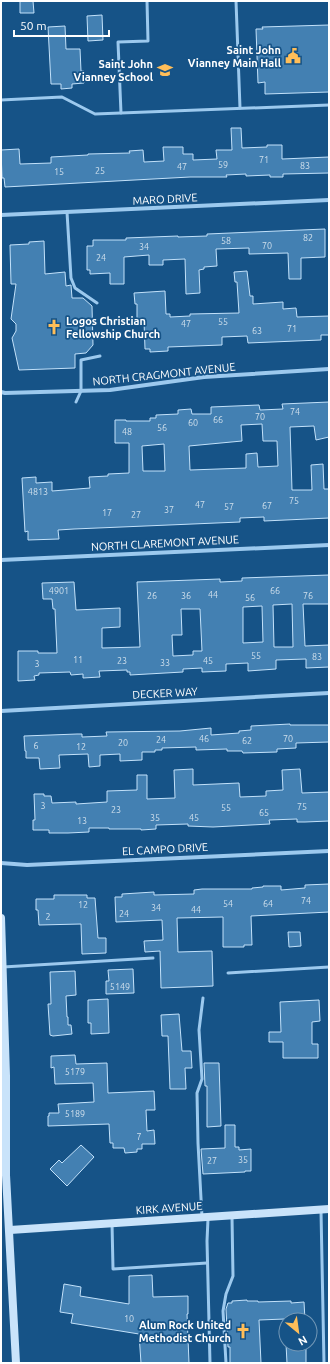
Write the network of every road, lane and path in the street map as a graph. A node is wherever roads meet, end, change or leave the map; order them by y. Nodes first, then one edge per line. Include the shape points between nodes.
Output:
1 (147, 1) edge
2 (236, 1) edge
3 (1, 100) edge
4 (329, 104) edge
5 (240, 108) junction
6 (120, 113) junction
7 (329, 200) edge
8 (66, 212) junction
9 (1, 215) edge
10 (97, 303) dead end
11 (100, 356) dead end
12 (329, 369) edge
13 (81, 391) junction
14 (1, 392) edge
15 (76, 402) dead end
16 (329, 544) edge
17 (1, 560) edge
18 (329, 693) edge
19 (1, 711) edge
20 (329, 851) edge
21 (1, 863) edge
22 (1, 918) edge
23 (153, 958) dead end
24 (3, 967) junction
25 (329, 968) edge
26 (228, 973) dead end
27 (203, 998) dead end
28 (4, 1175) edge
29 (325, 1209) edge
30 (232, 1215) junction
31 (205, 1217) junction
32 (112, 1223) junction
33 (10, 1230) junction
34 (207, 1263) junction
35 (16, 1363) edge
36 (210, 1363) edge
37 (226, 1363) edge
38 (324, 1363) edge

1 - 6 lane via 148,41 118,42
2 - 5 lane
3 - 6 lane via 62,97 95,114
4 - 5 lane
5 - 6 lane
7 - 8 street, MARO DRIVE
8 - 9 street, MARO DRIVE
8 - 10 lane via 71,278 75,288
11 - 13 lane via 81,360
12 - 13 street, NORTH CRAGMONT AVENUE via 204,377 110,390
13 - 14 street, NORTH CRAGMONT AVENUE
13 - 15 lane
16 - 17 street, NORTH CLAREMONT AVENUE
18 - 19 street, DECKER WAY
20 - 21 street, EL CAMPO DRIVE via 27,865
22 - 24 main road
23 - 24 lane
24 - 28 main road via 6,1076
25 - 26 lane
27 - 31 lane via 198,1030 202,1079 197,1093 198,1143
28 - 33 main road
29 - 30 main road, KIRK AVENUE
29 - 38 lane
30 - 31 main road, KIRK AVENUE
30 - 37 lane via 233,1276 223,1311
31 - 32 main road, KIRK AVENUE
31 - 34 lane
32 - 33 main road, KIRK AVENUE
32 - 34 lane via 113,1270
33 - 35 main road
34 - 36 lane

